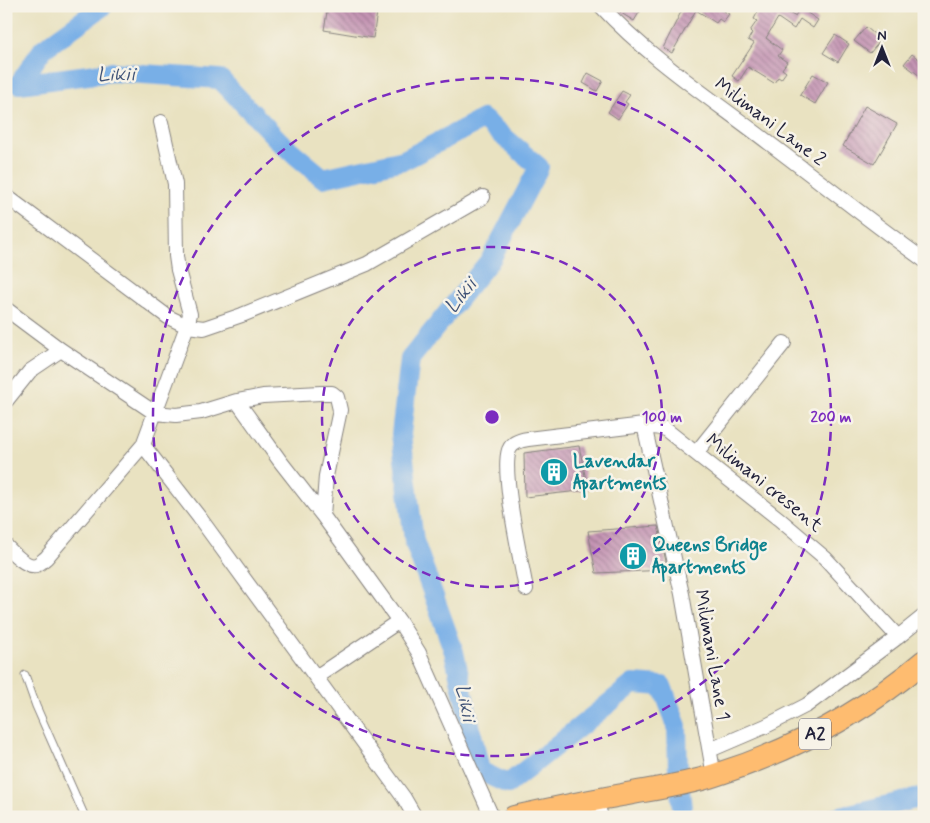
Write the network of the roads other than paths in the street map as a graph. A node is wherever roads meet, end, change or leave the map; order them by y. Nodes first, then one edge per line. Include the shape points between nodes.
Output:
1 (600, 6) edge
2 (161, 122) dead end
3 (6, 196) edge
4 (483, 198) dead end
5 (924, 260) edge
6 (6, 309) edge
7 (187, 326) junction
8 (784, 343) dead end
9 (60, 350) junction
10 (6, 400) edge
11 (237, 401) junction
12 (156, 412) junction
13 (644, 425) junction
14 (143, 445) junction
15 (696, 453) junction
16 (323, 516) junction
17 (6, 546) edge
18 (526, 589) dead end
19 (924, 616) edge
20 (399, 621) junction
21 (898, 637) junction
22 (924, 660) edge
23 (25, 675) dead end
24 (316, 677) junction
25 (710, 750) junction
26 (704, 778) junction
27 (599, 808) edge
28 (84, 817) edge
29 (415, 817) edge
30 (492, 817) edge
31 (514, 817) edge

1 - 5 street, Milimani Lane 2 via 619,26 710,100
2 - 7 street via 175,184 176,256 190,314
3 - 7 street via 168,316
4 - 7 street via 367,264 217,324 204,328
6 - 9 street
7 - 12 street
8 - 15 street
9 - 10 street via 34,368
9 - 12 street
11 - 12 street via 201,412 176,415
11 - 16 street
11 - 16 street via 263,396 321,393 332,393 337,397 340,410 326,476
12 - 14 street
13 - 15 street, Milimani cresent via 665,429
13 - 18 street, Milimani cresent via 528,439 519,441 510,449 510,498
13 - 25 street, Milimani Lane 1 via 682,594
14 - 17 street via 38,565 27,563
14 - 24 street
15 - 21 street, Milimani cresent via 825,558
16 - 20 street
19 - 21 street
20 - 24 street
20 - 30 street via 433,681
21 - 25 street via 807,704
22 - 26 highway, A2 via 902,679 834,724 782,750
23 - 28 lane
24 - 29 street
25 - 26 street, Milimani Lane 1
26 - 27 highway, A2 via 651,789
27 - 31 highway, A2

